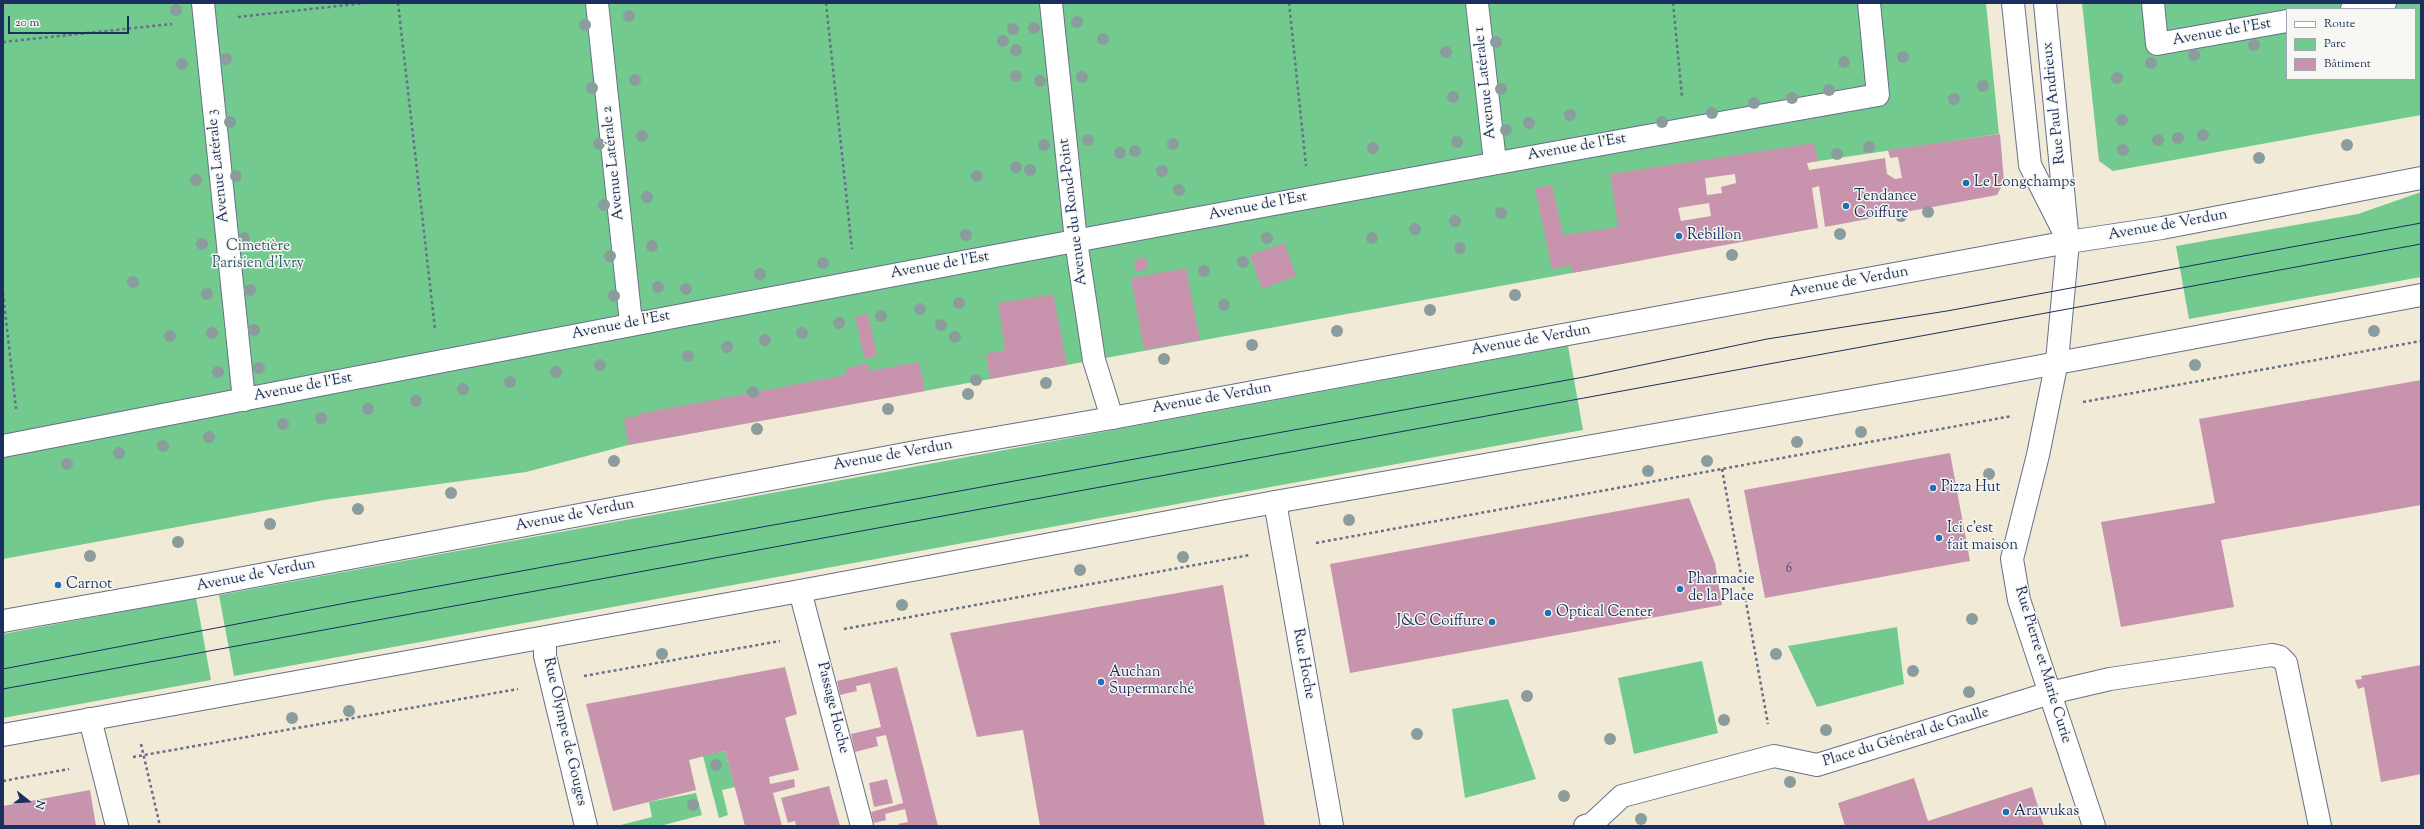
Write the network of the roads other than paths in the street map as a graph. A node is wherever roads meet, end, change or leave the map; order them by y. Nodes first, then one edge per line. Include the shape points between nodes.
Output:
1 (203, 3) edge
2 (597, 3) edge
3 (1051, 3) edge
4 (1477, 3) edge
5 (1869, 3) edge
6 (2013, 3) edge
7 (2045, 3) edge
8 (2153, 3) edge
9 (2385, 3) edge
10 (2358, 8) edge
11 (2286, 21) edge
12 (1495, 162) junction
13 (2421, 178) edge
14 (1076, 241) junction
15 (2068, 242) junction
16 (2421, 295) edge
17 (631, 324) junction
18 (2057, 361) junction
19 (244, 400) junction
20 (1112, 418) junction
21 (11, 444) edge
22 (1275, 502) junction
23 (800, 591) junction
24 (3, 621) edge
25 (545, 638) junction
26 (2050, 693) junction
27 (90, 719) junction
28 (3, 735) edge
29 (1590, 825) edge
30 (117, 826) edge
31 (586, 826) edge
32 (862, 826) edge
33 (1332, 826) edge
34 (2094, 826) edge
35 (2320, 826) edge

1 - 19 main road, Avenue Latérale 3
2 - 17 main road, Avenue Latérale 2
3 - 14 main road, Avenue du Rond-Point
4 - 12 main road, Avenue Latérale 1
5 - 12 main road, Avenue de l'Est via 1878,94
6 - 15 main road, Rue Paul Andrieux via 2030,165
7 - 15 main road, Rue Paul Andrieux
8 - 11 main road, Avenue de l'Est via 2157,44
9 - 10 main road
12 - 14 main road, Avenue de l'Est
13 - 15 main road, Avenue de Verdun via 2162,228
14 - 17 main road, Avenue de l'Est
14 - 20 main road, Avenue du Rond-Point via 1094,360
15 - 18 main road, Rue Pierre et Marie Curie
15 - 20 main road, Avenue de Verdun
16 - 18 main road
17 - 19 main road, Avenue de l'Est
18 - 22 main road via 1961,381
18 - 26 main road, Rue Pierre et Marie Curie via 2038,455 2012,559 2019,600
19 - 21 main road, Avenue de l'Est
20 - 24 main road, Avenue de Verdun via 926,450
22 - 23 main road
22 - 33 main road, Rue Hoche
23 - 25 main road
23 - 32 main road, Passage Hoche
25 - 27 main road
25 - 31 main road, Rue Olympe de Gouges via 545,656
26 - 29 main road, Place du Général de Gaulle via 1817,765 1774,756 1622,796
26 - 34 main road, Rue Pierre et Marie Curie
26 - 35 main road, Place du Général de Gaulle via 2110,679 2272,655 2280,657 2286,663
27 - 28 main road
27 - 30 main road

